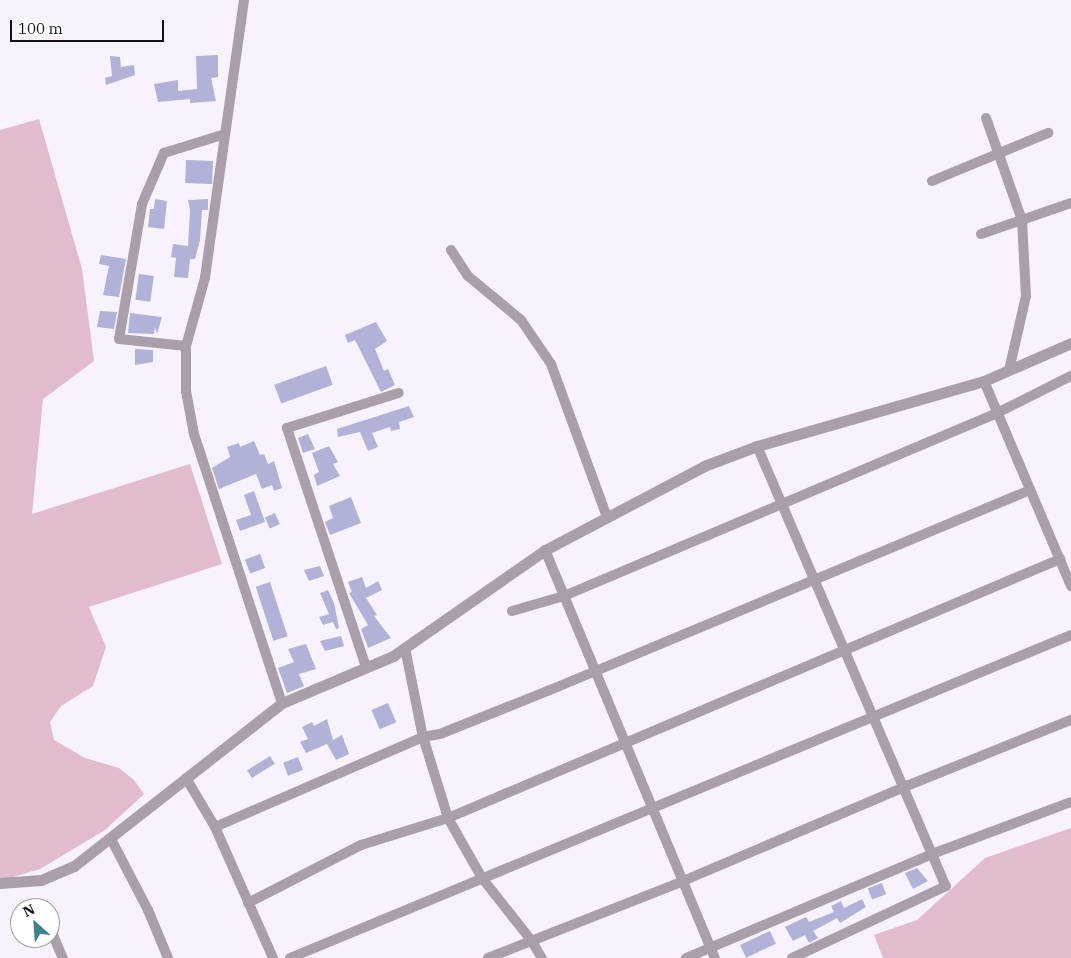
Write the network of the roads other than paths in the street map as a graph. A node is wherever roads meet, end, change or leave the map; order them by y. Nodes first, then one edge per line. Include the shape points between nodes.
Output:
1 (244, 0) edge
2 (986, 118) dead end
3 (1048, 133) dead end
4 (225, 134) junction
5 (999, 155) junction
6 (932, 181) dead end
7 (1071, 202) edge
8 (1022, 220) junction
9 (981, 234) dead end
10 (451, 250) dead end
11 (1071, 343) edge
12 (186, 346) junction
13 (1009, 370) junction
14 (1071, 376) edge
15 (984, 381) junction
16 (399, 393) dead end
17 (998, 414) junction
18 (758, 446) junction
19 (1030, 490) junction
20 (782, 502) junction
21 (606, 517) junction
22 (545, 550) junction
23 (1060, 559) junction
24 (815, 580) junction
25 (1071, 586) edge
26 (564, 596) junction
27 (512, 611) dead end
28 (1071, 635) edge
29 (405, 648) junction
30 (844, 648) junction
31 (366, 667) junction
32 (594, 669) junction
33 (282, 703) junction
34 (874, 718) junction
35 (1071, 720) edge
36 (423, 737) junction
37 (625, 742) junction
38 (186, 778) junction
39 (904, 787) junction
40 (1071, 802) edge
41 (653, 810) junction
42 (448, 818) junction
43 (215, 827) junction
44 (111, 839) junction
45 (932, 854) junction
46 (482, 878) junction
47 (683, 881) junction
48 (0, 883) edge
49 (248, 903) junction
50 (531, 940) junction
51 (711, 948) junction
52 (814, 953) edge
53 (168, 958) edge
54 (273, 958) edge
55 (290, 958) edge
56 (488, 958) edge
57 (542, 958) edge
58 (686, 958) edge
59 (715, 958) edge
60 (792, 958) edge

1 - 4 street
2 - 5 street
3 - 5 street
4 - 12 street via 205,278
4 - 12 street via 164,153 142,204 119,340
5 - 6 street
5 - 8 street
7 - 8 street
8 - 9 street
8 - 13 street via 1026,296
10 - 21 street via 468,276 521,320 551,364
11 - 13 street
12 - 33 street via 186,391 194,434
13 - 15 street
14 - 17 street
15 - 17 street
15 - 18 street
16 - 31 street via 287,428
17 - 19 street
17 - 20 street
18 - 20 street
18 - 21 street via 704,466
19 - 23 street
19 - 24 street
20 - 24 street
20 - 26 street
21 - 22 street
22 - 26 street
22 - 29 street
23 - 25 street
23 - 30 street
24 - 30 street
24 - 32 street
26 - 27 street
26 - 32 street
28 - 34 street
29 - 31 street
29 - 36 street
30 - 34 street
30 - 37 street
31 - 33 street
32 - 36 street via 449,730
32 - 37 street
33 - 38 street
34 - 39 street
34 - 41 street
35 - 39 street
36 - 42 street
36 - 43 street
37 - 41 street
37 - 42 street
38 - 43 street
38 - 44 street
39 - 45 street
39 - 47 street
40 - 45 street
41 - 46 street
41 - 47 street
42 - 46 street
42 - 49 street via 361,845
43 - 49 street
44 - 48 street via 74,866 41,880
44 - 53 street via 148,910
45 - 51 street
45 - 52 street via 946,886
46 - 50 street
46 - 55 street
47 - 50 street
47 - 51 street
49 - 54 street
50 - 56 street
50 - 57 street
51 - 58 street
51 - 59 street
52 - 60 street

